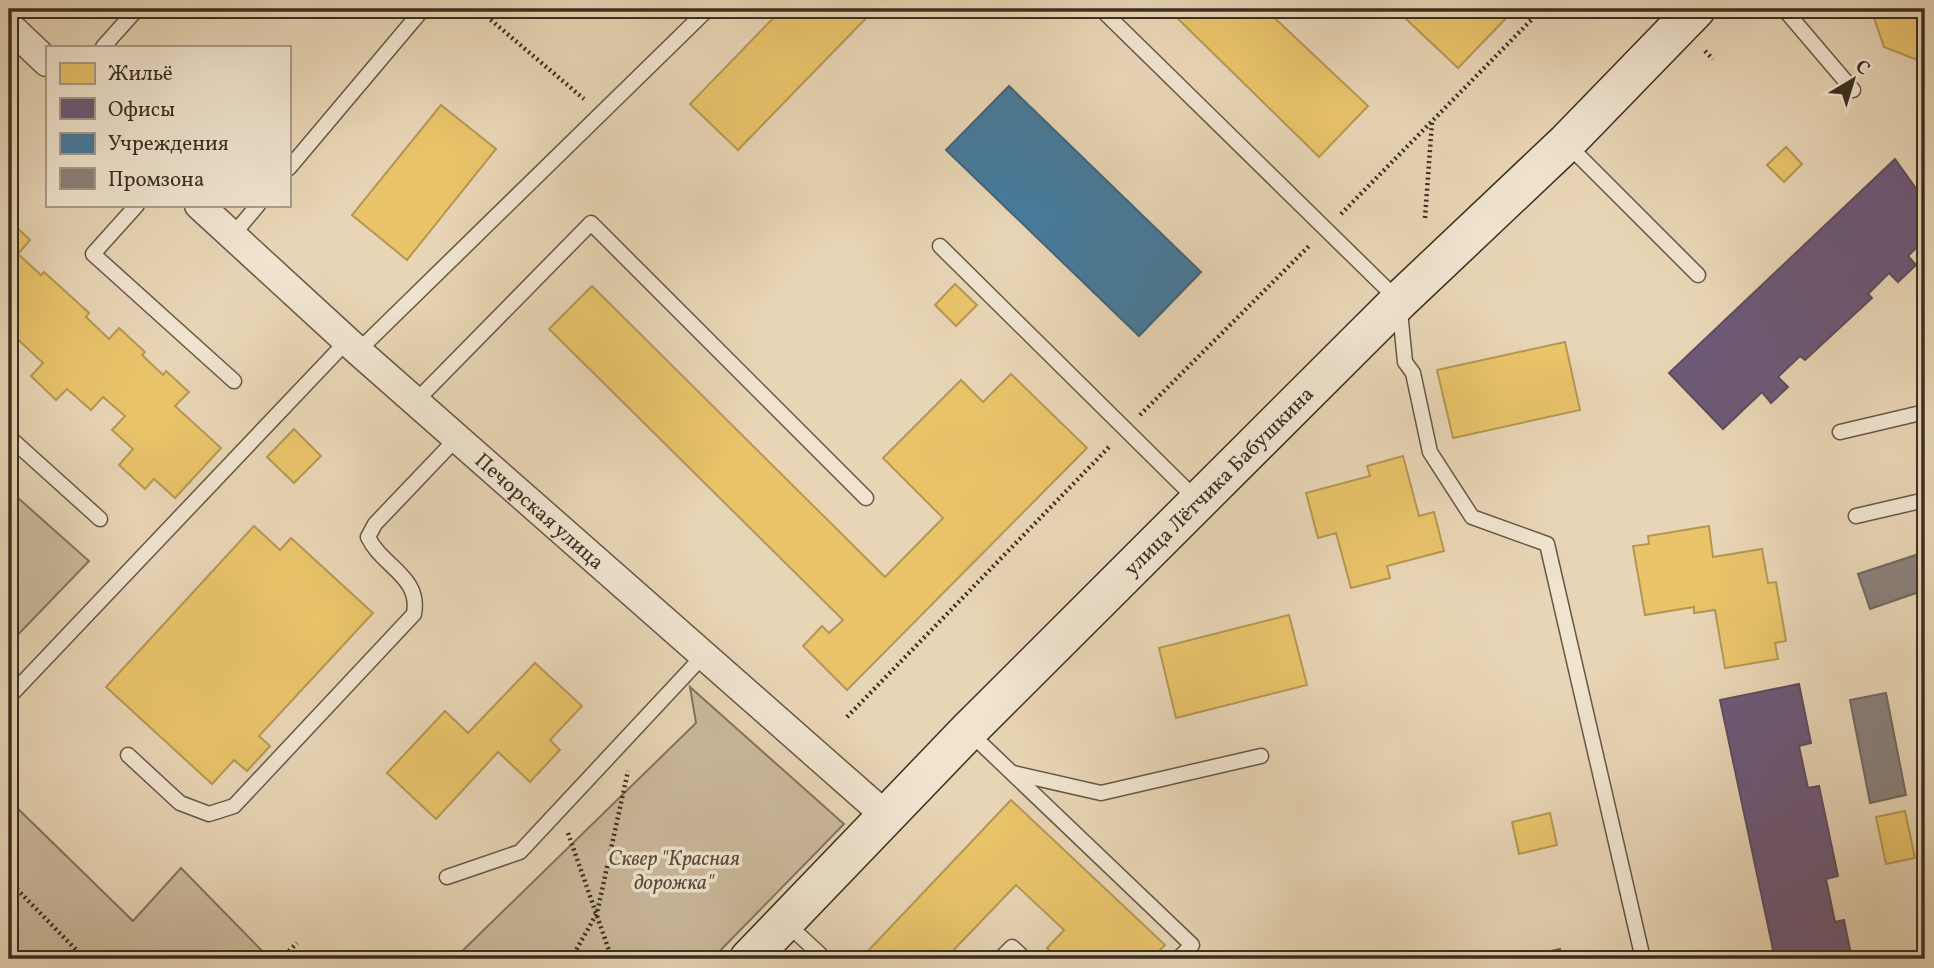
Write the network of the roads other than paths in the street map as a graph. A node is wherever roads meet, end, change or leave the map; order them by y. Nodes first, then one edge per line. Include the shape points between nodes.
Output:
1 (137, 9) edge
2 (423, 9) edge
3 (708, 9) edge
4 (1101, 9) edge
5 (1696, 9) edge
6 (1784, 9) edge
7 (9, 26) edge
8 (104, 46) edge
9 (46, 61) edge
10 (1853, 90) dead end
11 (1566, 143) junction
12 (290, 167) edge
13 (136, 206) edge
14 (200, 206) edge
15 (257, 206) edge
16 (232, 236) junction
17 (940, 246) dead end
18 (1698, 275) dead end
19 (1399, 301) junction
20 (353, 346) junction
21 (234, 381) dead end
22 (415, 402) junction
23 (1925, 412) edge
24 (1840, 432) dead end
25 (9, 437) edge
26 (457, 438) junction
27 (866, 498) dead end
28 (1925, 500) edge
29 (1200, 503) junction
30 (1856, 516) dead end
31 (100, 519) dead end
32 (703, 656) junction
33 (9, 697) edge
34 (968, 731) junction
35 (128, 755) dead end
36 (1261, 756) dead end
37 (1012, 773) junction
38 (885, 815) junction
39 (447, 877) dead end
40 (785, 921) junction
41 (749, 959) edge
42 (825, 959) edge
43 (1000, 959) edge
44 (1025, 959) edge
45 (1178, 959) edge
46 (1643, 959) edge

1 - 8 lane
2 - 12 lane
3 - 20 lane
4 - 19 lane
5 - 11 main road, улица Лётчика Бабушкина
6 - 10 lane
7 - 9 street
11 - 18 lane
11 - 19 main road, улица Лётчика Бабушкина
13 - 21 lane via 93,254
14 - 16 street, Печорская улица
15 - 16 lane
16 - 20 street, Печорская улица
17 - 29 lane
19 - 29 main road, улица Лётчика Бабушкина
19 - 46 lane via 1405,362 1413,373 1430,452 1472,517 1547,544
20 - 22 street, Печорская улица
20 - 33 lane
22 - 26 street, Печорская улица
22 - 27 lane via 591,223
23 - 24 lane
25 - 31 lane
26 - 32 street, Печорская улица
26 - 35 lane via 368,537 374,550 412,586 417,598 414,614 234,806 209,814 180,803
28 - 30 lane
29 - 34 main road, улица Лётчика Бабушкина
32 - 38 street, Печорская улица
32 - 39 lane via 520,852
34 - 37 lane
34 - 38 main road, улица Лётчика Бабушкина
36 - 37 lane via 1101,793
37 - 45 lane via 1192,945
38 - 40 main road, улица Лётчика Бабушкина
40 - 41 main road, улица Лётчика Бабушкина
40 - 42 lane
43 - 44 lane via 1012,947

